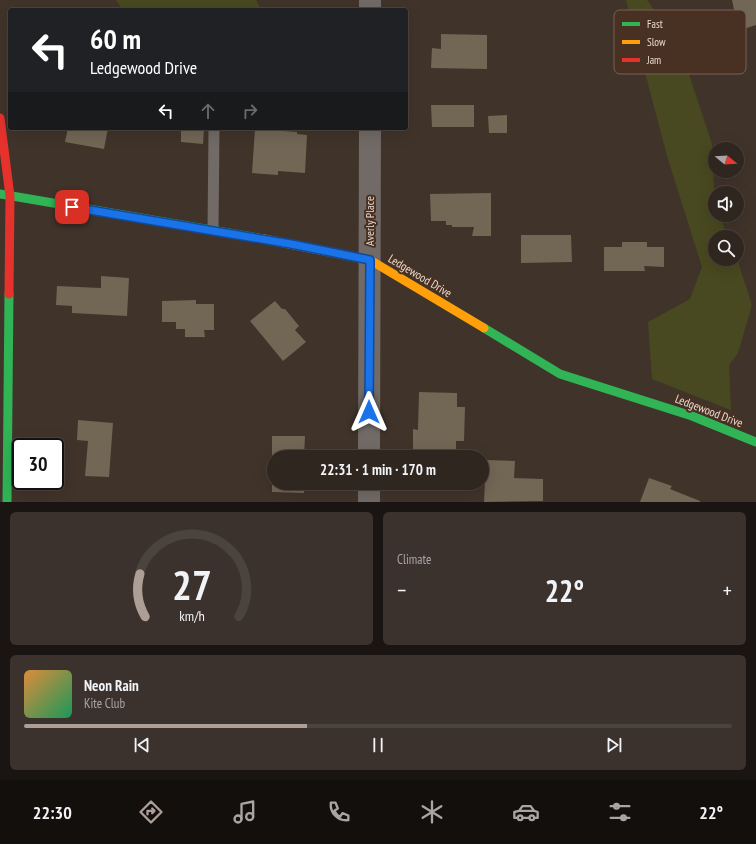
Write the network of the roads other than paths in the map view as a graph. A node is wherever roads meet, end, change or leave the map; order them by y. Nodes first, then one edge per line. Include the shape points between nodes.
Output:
1 (0, 118) edge
2 (214, 130) edge
3 (370, 130) edge
4 (0, 194) edge
5 (10, 196) junction
6 (213, 230) junction
7 (370, 260) junction
8 (756, 442) edge
9 (369, 450) edge
10 (369, 490) edge
11 (7, 502) edge
12 (368, 502) edge

1 - 5 street
2 - 6 lane
3 - 7 street, Averly Place
4 - 5 street, Ledgewood Drive
5 - 6 street, Ledgewood Drive
5 - 11 street
6 - 7 street, Ledgewood Drive
7 - 8 street, Ledgewood Drive via 560,374 692,416
7 - 9 street, Averly Place
10 - 12 street

